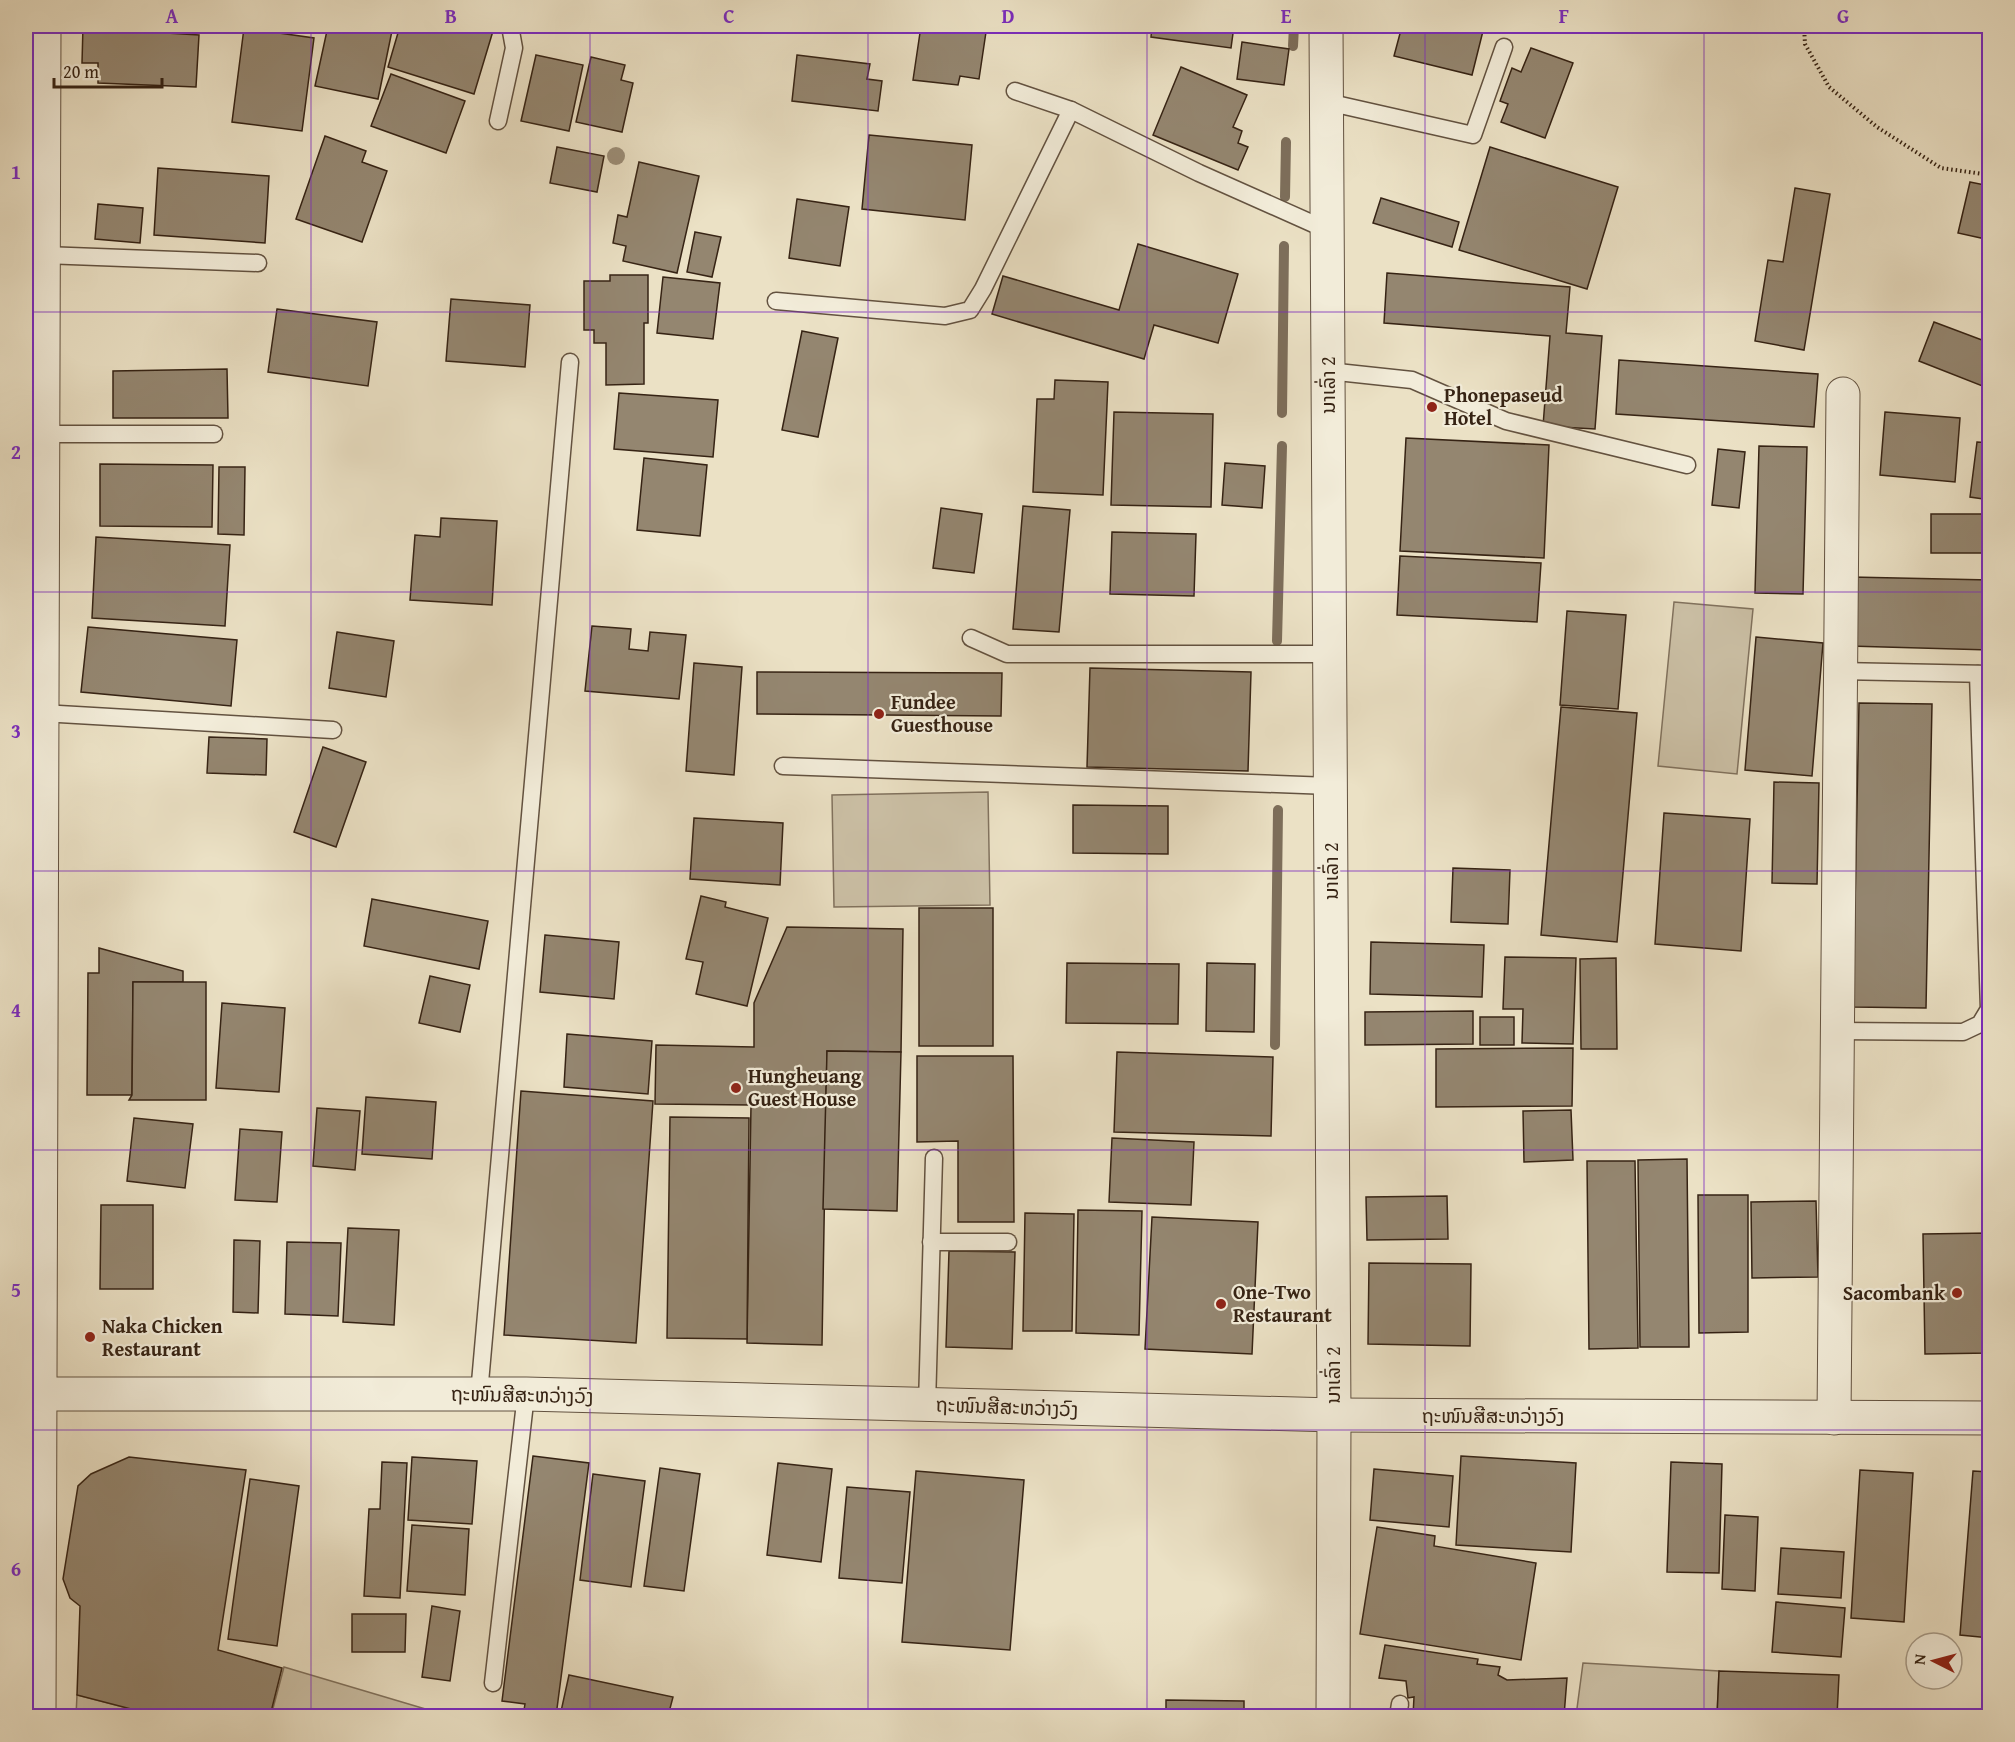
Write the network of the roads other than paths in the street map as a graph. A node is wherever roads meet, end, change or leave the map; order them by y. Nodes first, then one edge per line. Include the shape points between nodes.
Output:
1 (44, 26) edge
2 (510, 26) edge
3 (1326, 26) edge
4 (1504, 47) dead end
5 (1015, 92) dead end
6 (1327, 102) junction
7 (1071, 110) junction
8 (498, 120) dead end
9 (1327, 230) junction
10 (38, 260) edge
11 (258, 263) dead end
12 (776, 302) dead end
13 (570, 362) dead end
14 (1328, 370) junction
15 (1843, 394) dead end
16 (43, 434) junction
17 (214, 434) dead end
18 (1687, 465) dead end
19 (34, 514) edge
20 (971, 638) dead end
21 (1330, 654) junction
22 (1839, 671) junction
23 (1984, 674) edge
24 (42, 713) junction
25 (333, 730) dead end
26 (783, 766) dead end
27 (34, 773) edge
28 (1330, 786) junction
29 (33, 998) edge
30 (1837, 1031) junction
31 (934, 1158) dead end
32 (931, 1242) junction
33 (1008, 1242) dead end
34 (33, 1394) edge
35 (479, 1394) junction
36 (526, 1394) junction
37 (927, 1405) junction
38 (1334, 1415) junction
39 (1834, 1418) junction
40 (1989, 1418) edge
41 (32, 1551) edge
42 (493, 1683) dead end
43 (39, 1716) edge
44 (1333, 1716) edge

1 - 10 street
2 - 8 lane via 514,48
3 - 6 street, ນາເລົ່າ 2
4 - 6 lane via 1473,135
5 - 7 lane
6 - 9 street, ນາເລົ່າ 2
7 - 9 lane
7 - 12 lane via 970,310 945,316
9 - 14 street, ນາເລົ່າ 2
10 - 11 lane
10 - 16 street
13 - 35 lane
14 - 18 lane via 1412,380 1506,421
14 - 21 street, ນາເລົ່າ 2
15 - 22 street
16 - 17 lane
16 - 19 street
19 - 24 street
20 - 21 lane via 1007,654
21 - 28 street, ນາເລົ່າ 2
22 - 23 lane
22 - 30 street
23 - 30 lane via 1989,1009 1980,1024 1963,1032
24 - 25 lane
24 - 27 street
26 - 28 lane
27 - 29 street
28 - 38 street, ນາເລົ່າ 2
29 - 34 street
30 - 39 street
31 - 32 lane
32 - 33 lane
32 - 37 lane
34 - 35 street, ຖະໜົນສີສະຫວ່າງວົງ
34 - 41 street
35 - 36 street, ຖະໜົນສີສະຫວ່າງວົງ
36 - 37 street, ຖະໜົນສີສະຫວ່າງວົງ
36 - 42 lane
37 - 38 street, ຖະໜົນສີສະຫວ່າງວົງ
38 - 39 street, ຖະໜົນສີສະຫວ່າງວົງ
38 - 44 street, ນາເລົ່າ 2
39 - 40 street, ຖະໜົນສີສະຫວ່າງວົງ
41 - 43 street

